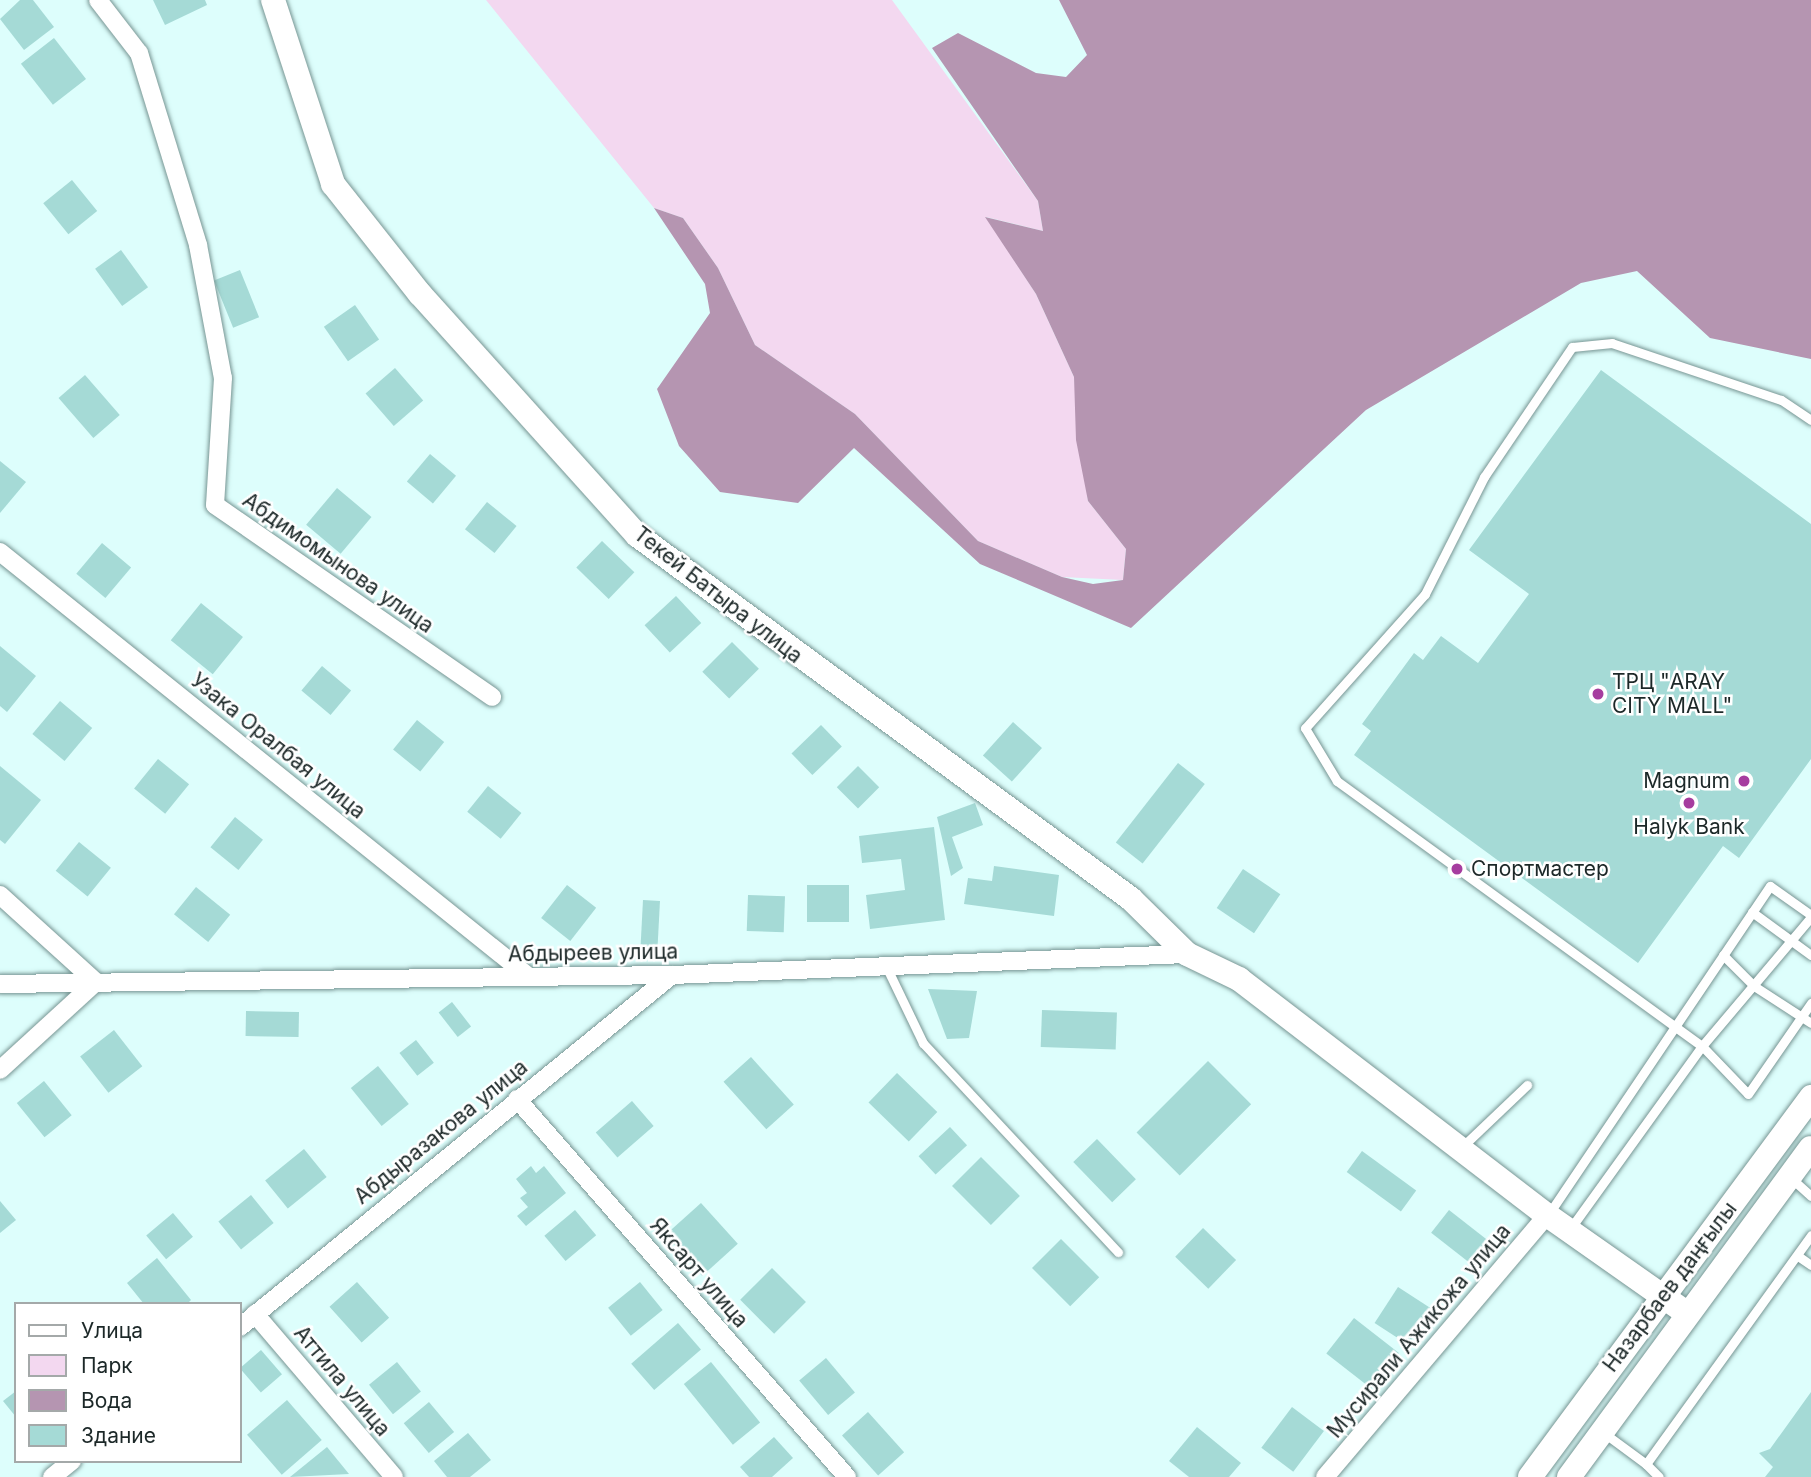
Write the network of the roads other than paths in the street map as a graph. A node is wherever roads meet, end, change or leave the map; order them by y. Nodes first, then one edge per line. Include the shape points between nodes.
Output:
1 (98, 0) edge
2 (272, 0) edge
3 (1811, 420) edge
4 (0, 552) edge
5 (492, 697) dead end
6 (0, 895) edge
7 (1752, 912) junction
8 (1811, 916) edge
9 (1790, 942) junction
10 (1187, 954) junction
11 (1811, 955) edge
12 (1723, 956) junction
13 (884, 963) junction
14 (672, 975) junction
15 (528, 976) junction
16 (96, 982) junction
17 (0, 984) edge
18 (1754, 986) junction
19 (1811, 1003) edge
20 (1802, 1017) junction
21 (1811, 1023) edge
22 (1673, 1029) junction
23 (1702, 1046) junction
24 (0, 1070) edge
25 (1527, 1085) dead end
26 (1811, 1097) edge
27 (517, 1099) junction
28 (1462, 1147) junction
29 (1811, 1148) edge
30 (1790, 1177) junction
31 (1811, 1196) edge
32 (1548, 1215) junction
33 (1569, 1230) junction
34 (1811, 1235) edge
35 (1118, 1252) dead end
36 (1798, 1256) junction
37 (1811, 1265) edge
38 (1664, 1296) junction
39 (255, 1314) junction
40 (1688, 1314) junction
41 (242, 1325) edge
42 (1602, 1432) junction
43 (70, 1463) edge
44 (1646, 1464) junction
45 (52, 1477) edge
46 (394, 1477) edge
47 (847, 1477) edge
48 (1325, 1477) edge
49 (1530, 1477) edge
50 (1569, 1477) edge
51 (1659, 1477) edge

1 - 5 street, Абдимомынова улица via 139,53 198,245 223,378 215,505
2 - 10 street, Текей Батыра улица via 333,184 420,294 637,536 1132,899
3 - 22 lane via 1781,400 1612,343 1572,347 1484,477 1425,594 1305,728 1337,781
4 - 15 street, Узака Оралбая улица
6 - 16 street
7 - 8 lane via 1770,886
7 - 9 lane
7 - 12 lane
8 - 9 lane
9 - 11 lane
9 - 18 lane
10 - 13 street, Абдыреев улица
10 - 28 street, Текей Батыра улица via 1239,979
12 - 18 lane
12 - 22 lane
13 - 14 street, Абдыреев улица
13 - 35 lane via 923,1043
14 - 15 street, Абдыреев улица
14 - 27 street, Абдыразакова улица
15 - 16 street, Абдыреев улица
16 - 17 street, Абдыреев улица
16 - 24 street
18 - 20 lane
18 - 23 lane
19 - 20 lane
20 - 21 lane
20 - 23 lane via 1748,1094
22 - 23 lane
22 - 32 lane
23 - 33 lane
25 - 28 lane
26 - 38 street, Назарбаев даңғылы
27 - 39 street, Абдыразакова улица
27 - 47 street, Яксарт улица
28 - 32 street, Текей Батыра улица
29 - 30 street, Назарбаев даңғылы
30 - 31 lane
30 - 40 street, Назарбаев даңғылы
32 - 33 street, Текей Батыра улица
32 - 48 street, Мусирали Ажикожа улица
33 - 38 street, Текей Батыра улица
34 - 36 lane
36 - 37 lane
36 - 44 lane
38 - 40 street, Текей Батыра улица
38 - 49 street, Назарбаев даңғылы
39 - 41 street, Абдыразакова улица
39 - 46 street, Аттила улица
40 - 42 street, Назарбаев даңғылы
42 - 44 lane
42 - 50 street, Назарбаев даңғылы
43 - 45 street
44 - 51 lane

